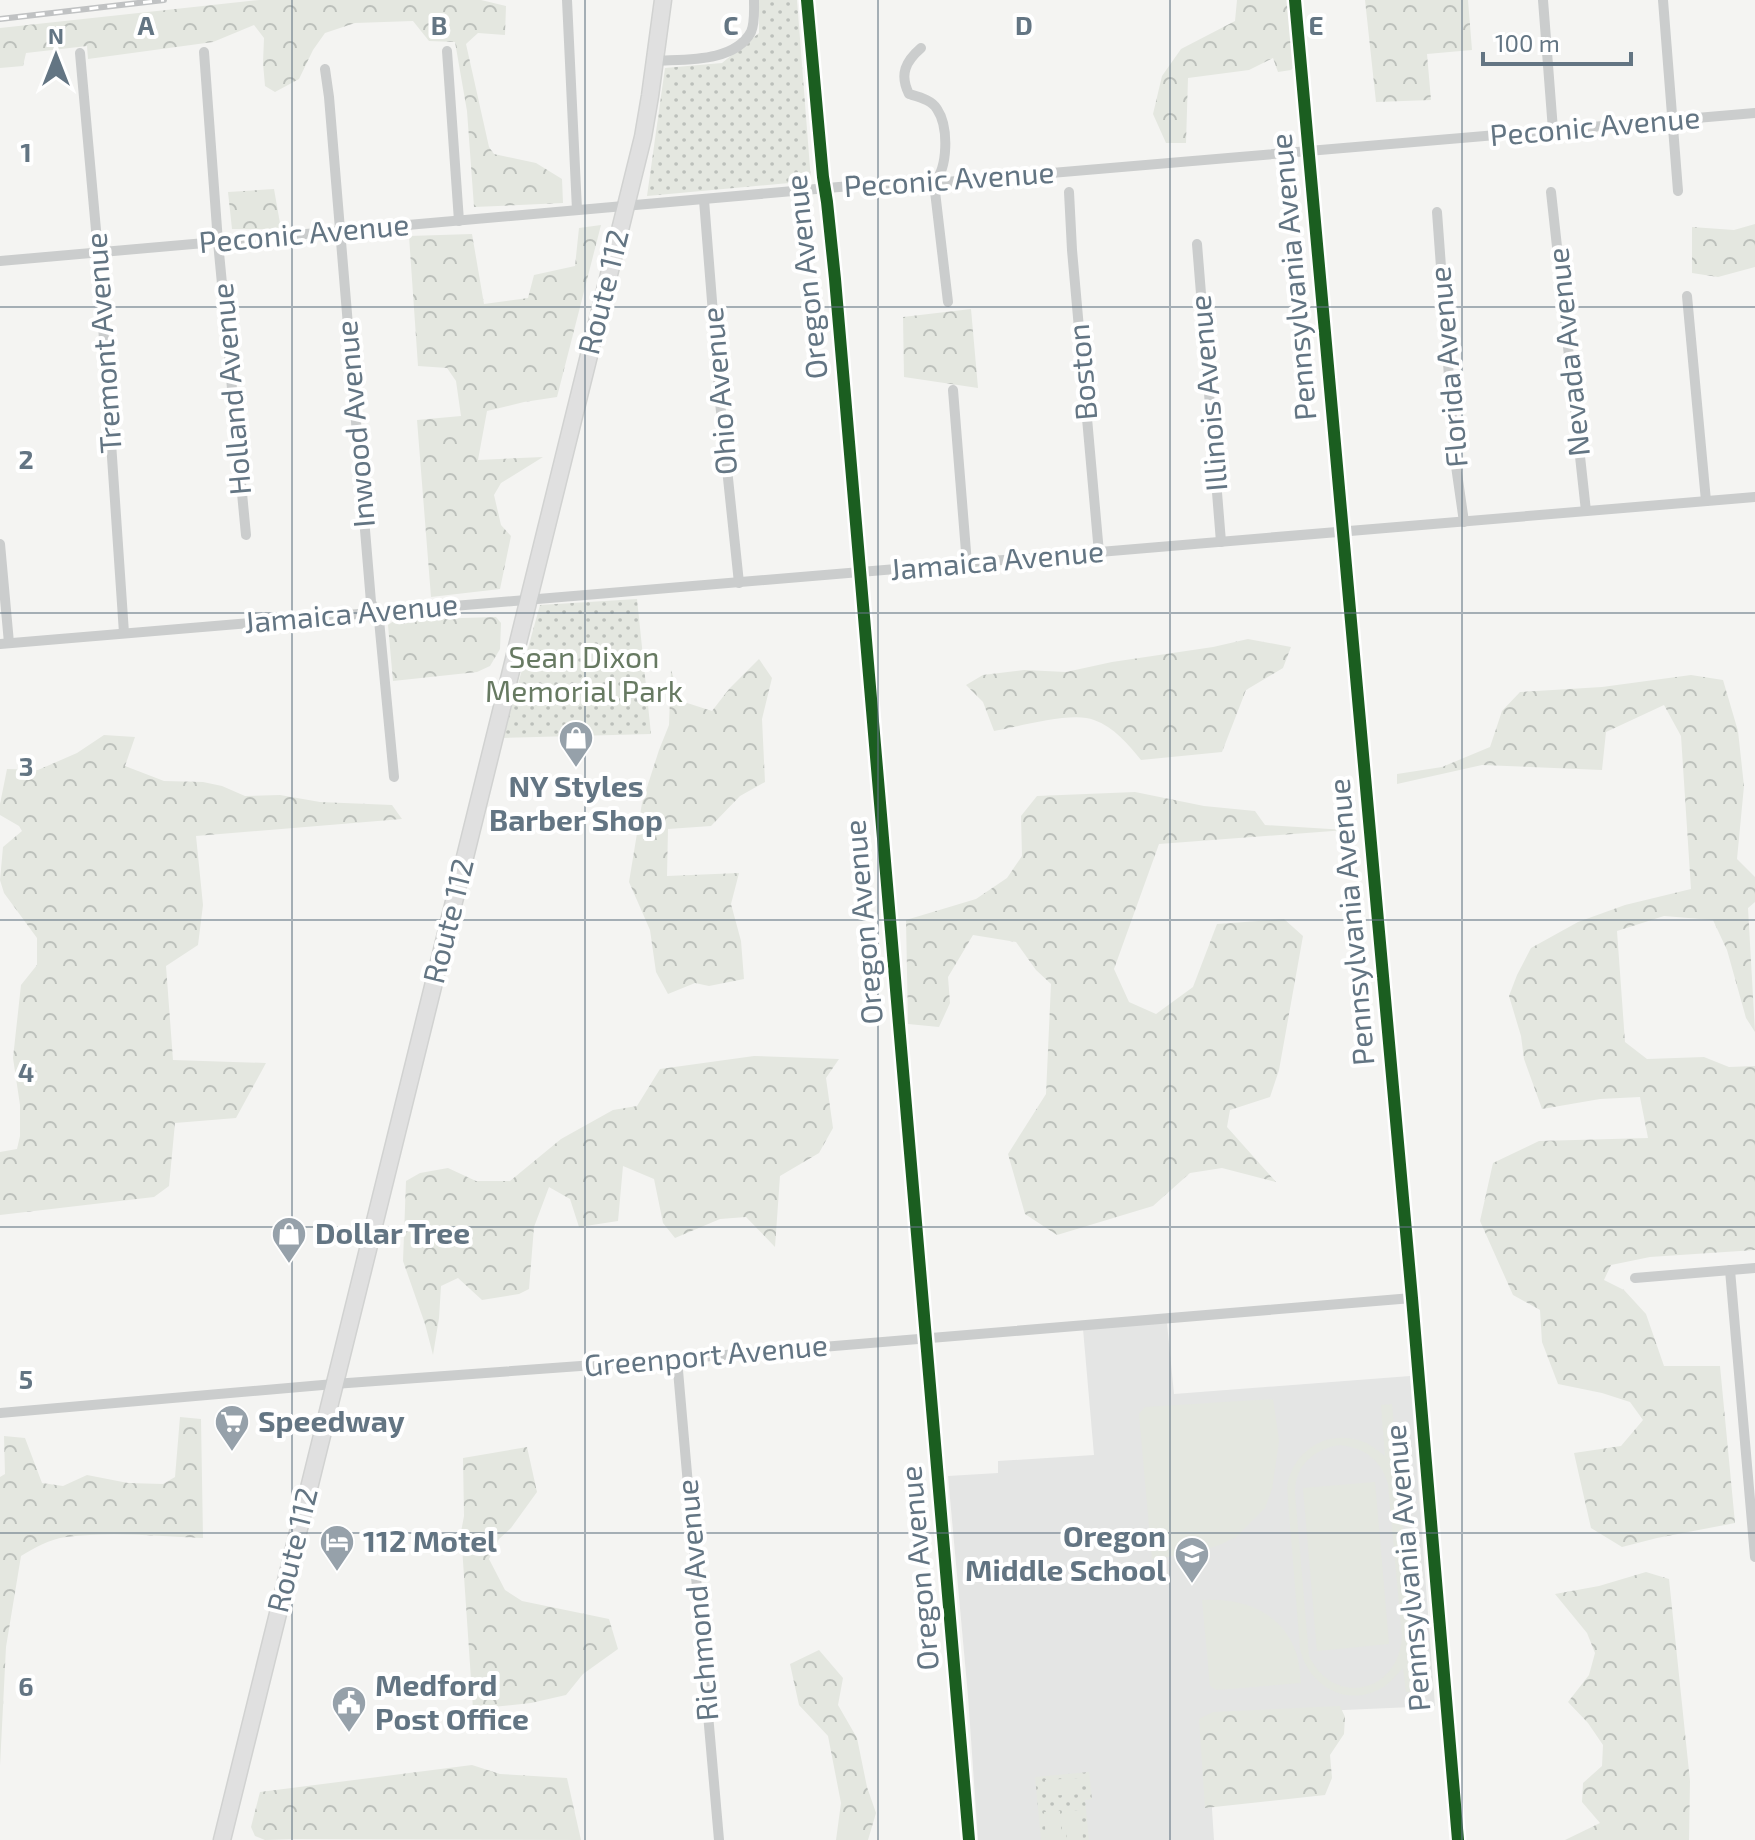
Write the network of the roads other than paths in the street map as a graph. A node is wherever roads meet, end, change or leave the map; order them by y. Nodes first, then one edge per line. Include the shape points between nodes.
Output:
1 (567, 0) edge
2 (663, 0) edge
3 (754, 0) edge
4 (807, 0) edge
5 (1295, 0) edge
6 (1543, 0) edge
7 (1663, 0) edge
8 (921, 48) dead end
9 (447, 51) dead end
10 (204, 52) dead end
11 (80, 53) dead end
12 (655, 61) junction
13 (325, 69) dead end
14 (1755, 113) edge
15 (1672, 120) junction
16 (1553, 130) junction
17 (1308, 151) junction
18 (934, 183) junction
19 (825, 189) junction
20 (1678, 191) dead end
21 (1069, 192) dead end
22 (1551, 192) dead end
23 (704, 200) junction
24 (626, 206) junction
25 (577, 210) junction
26 (1437, 212) dead end
27 (459, 221) junction
28 (340, 232) junction
29 (218, 242) junction
30 (1197, 244) dead end
31 (98, 252) junction
32 (0, 261) edge
33 (1687, 296) dead end
34 (948, 302) dead end
35 (953, 390) dead end
36 (1755, 497) edge
37 (1706, 501) junction
38 (1586, 511) junction
39 (1464, 522) junction
40 (1344, 532) junction
41 (246, 535) dead end
42 (1221, 542) junction
43 (0, 544) edge
44 (1099, 553) junction
45 (967, 564) junction
46 (860, 573) junction
47 (739, 583) junction
48 (528, 600) junction
49 (376, 611) junction
50 (124, 633) junction
51 (4, 644) edge
52 (394, 777) dead end
53 (1755, 1268) edge
54 (1730, 1270) junction
55 (1635, 1278) dead end
56 (1412, 1298) junction
57 (926, 1337) junction
58 (677, 1359) junction
59 (334, 1384) junction
60 (0, 1413) edge
61 (1755, 1557) edge
62 (224, 1839) edge
63 (719, 1840) edge
64 (969, 1840) edge
65 (1458, 1840) edge

1 - 25 street
2 - 12 main road, Route 112
3 - 12 street via 751,32 736,48 714,56
4 - 19 street, Oregon Avenue
5 - 17 street, Pennsylvania Avenue
6 - 16 street
7 - 15 street
8 - 18 street via 909,59 906,87 909,94 937,107 942,120 946,140 941,175
9 - 27 street
10 - 29 street, Holland Avenue
11 - 31 street, Tremont Avenue
12 - 24 main road, Route 112
13 - 28 street, Inwood Avenue
14 - 15 street, Peconic Avenue
15 - 16 street, Peconic Avenue
15 - 20 street
16 - 17 street, Peconic Avenue
17 - 18 street, Peconic Avenue
17 - 40 street, Pennsylvania Avenue
18 - 19 street, Peconic Avenue
18 - 34 street
19 - 23 street, Peconic Avenue
19 - 46 street, Oregon Avenue
21 - 44 street, Boston
22 - 38 street, Nevada Avenue
23 - 24 street, Peconic Avenue
23 - 47 street, Ohio Avenue
24 - 25 street, Peconic Avenue
24 - 48 main road, Route 112
25 - 27 street, Peconic Avenue
26 - 39 street, Florida Avenue
27 - 28 street, Peconic Avenue
28 - 29 street, Peconic Avenue
28 - 49 street, Inwood Avenue via 371,602
29 - 31 street, Peconic Avenue
29 - 41 street, Holland Avenue
30 - 42 street, Illinois Avenue
31 - 32 street, Peconic Avenue
31 - 50 street, Tremont Avenue
33 - 37 street
35 - 45 street
36 - 37 street, Jamaica Avenue
37 - 38 street, Jamaica Avenue
38 - 39 street, Jamaica Avenue
39 - 40 street, Jamaica Avenue
40 - 42 street, Jamaica Avenue
40 - 56 street, Pennsylvania Avenue
42 - 44 street, Jamaica Avenue
43 - 51 street
44 - 45 street, Jamaica Avenue
45 - 46 street, Jamaica Avenue
46 - 47 street, Jamaica Avenue
46 - 57 street, Oregon Avenue
47 - 48 street, Jamaica Avenue
48 - 49 street, Jamaica Avenue
48 - 59 main road, Route 112
49 - 50 street, Jamaica Avenue
49 - 52 street, Inwood Avenue
50 - 51 street, Jamaica Avenue
53 - 54 street
54 - 55 street
54 - 61 street
56 - 57 street, Greenport Avenue
56 - 65 street, Pennsylvania Avenue
57 - 58 street, Greenport Avenue
57 - 64 street, Oregon Avenue
58 - 59 street, Greenport Avenue
58 - 63 street, Richmond Avenue
59 - 60 street, Greenport Avenue
59 - 62 main road, Route 112

